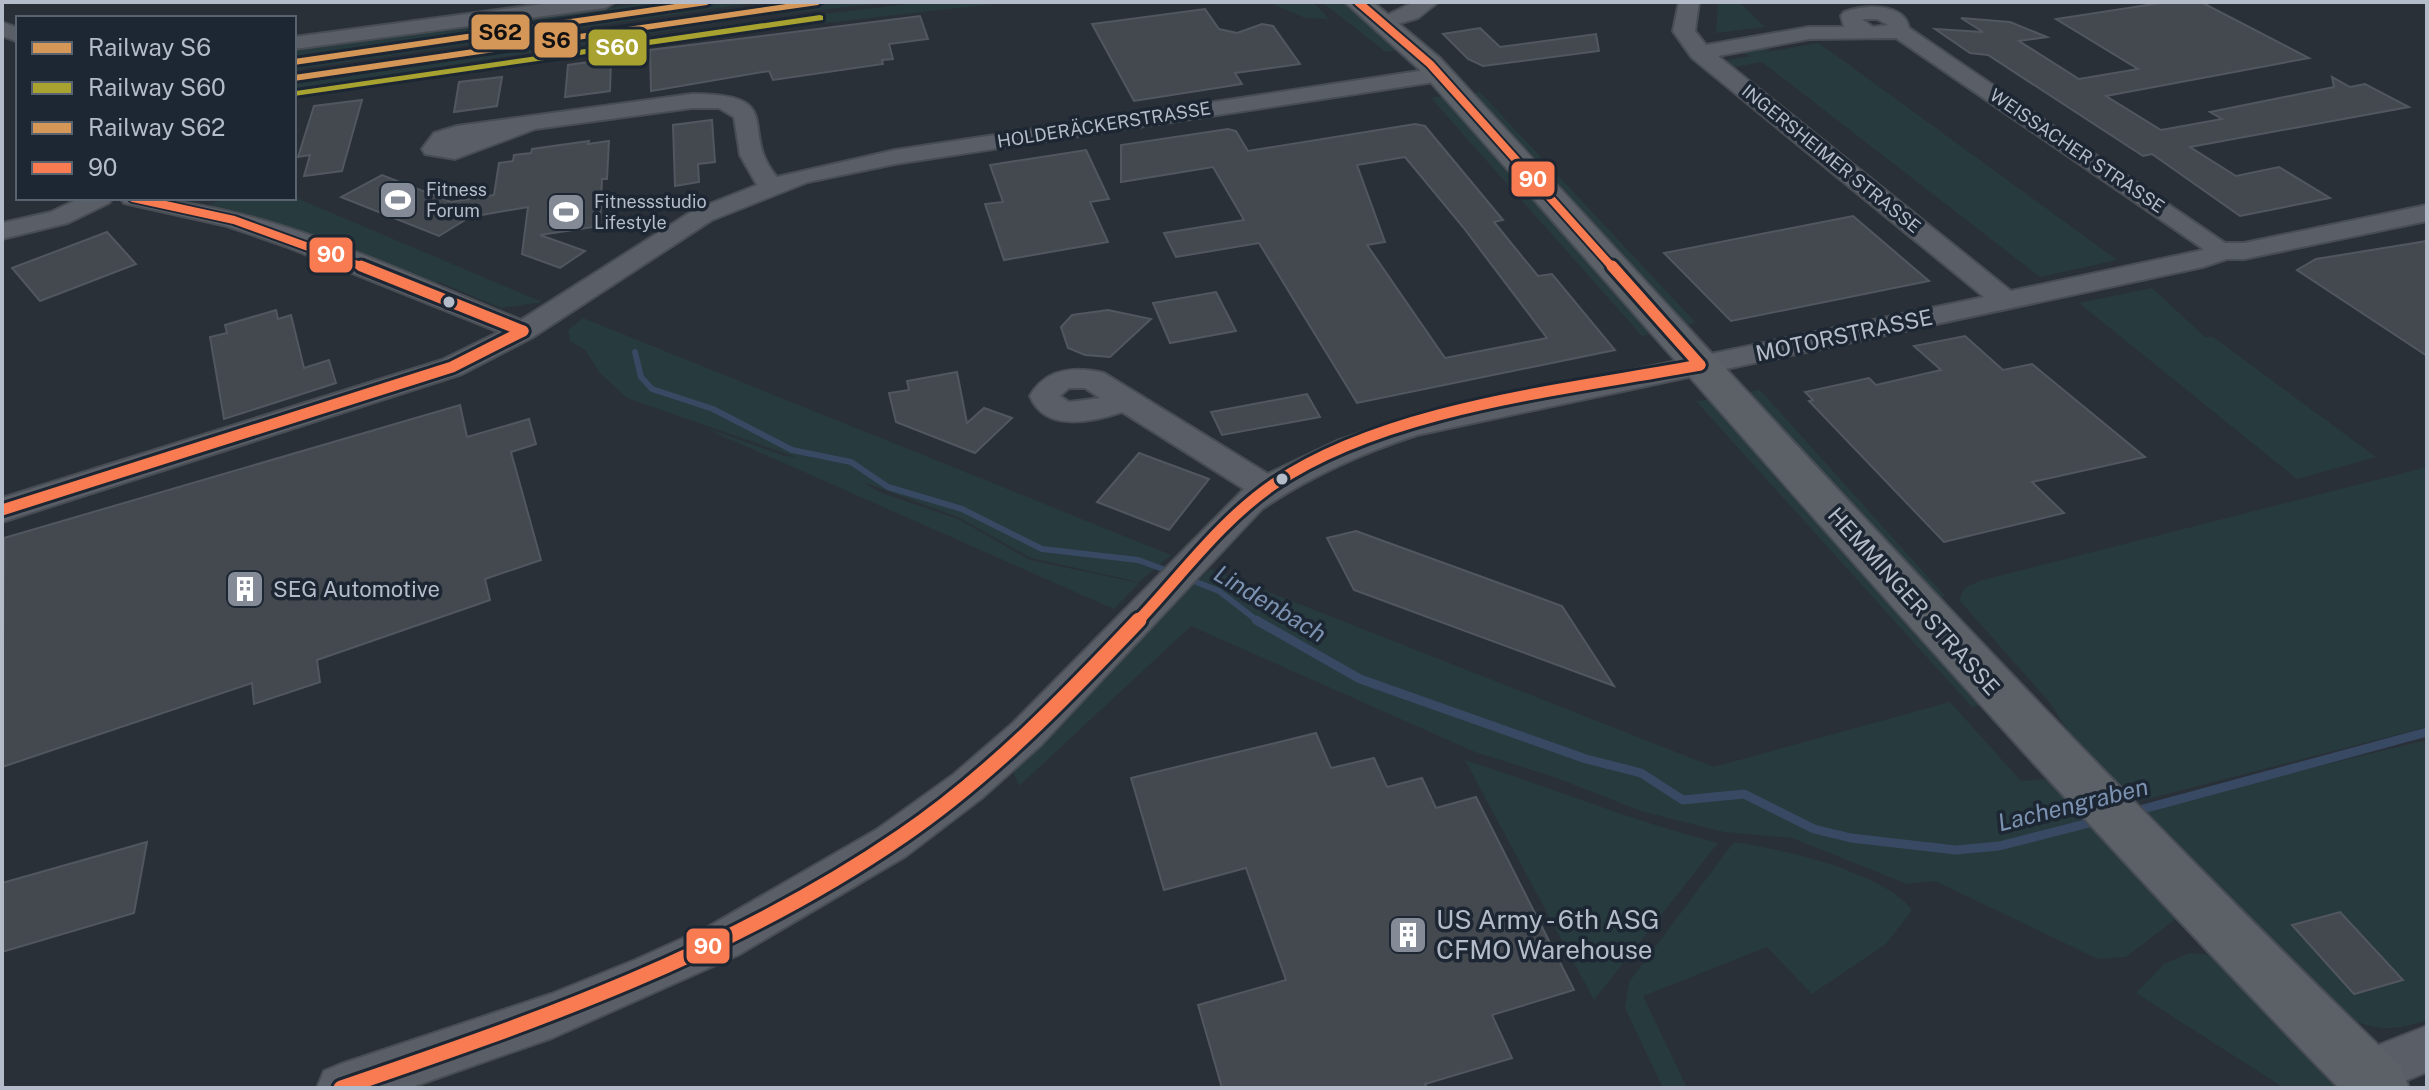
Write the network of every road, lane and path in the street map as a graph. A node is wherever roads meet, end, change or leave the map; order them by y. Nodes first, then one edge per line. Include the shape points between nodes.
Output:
1 (605, 2) edge
2 (1358, 2) edge
3 (1428, 2) edge
4 (1689, 2) edge
5 (491, 9) edge
6 (1867, 18) edge
7 (1384, 22) junction
8 (296, 43) edge
9 (1700, 53) junction
10 (1439, 75) junction
11 (528, 124) dead end
12 (771, 186) junction
13 (96, 200) edge
14 (142, 200) edge
15 (2427, 213) edge
16 (2, 231) edge
17 (2217, 251) junction
18 (2006, 301) junction
19 (523, 331) junction
20 (1700, 365) junction
21 (1125, 400) dead end
22 (1268, 489) junction
23 (2, 510) edge
24 (2427, 1049) edge
25 (2373, 1081) edge
26 (341, 1088) edge

1 - 5 street
2 - 7 main road, HEMMINGER STRASSE
3 - 7 street
4 - 9 street, INGERSHEIMER STRASSE via 1684,31
5 - 8 street
6 - 9 street
6 - 17 street, WEISSACHER STRASSE via 1934,56
7 - 10 main road, HEMMINGER STRASSE
9 - 18 street, INGERSHEIMER STRASSE
10 - 12 street, HOLDERÄCKERSTRASSE via 876,160
10 - 20 main road, HEMMINGER STRASSE
11 - 12 street via 726,101 746,114 754,169
12 - 19 street, HOLDERÄCKERSTRASSE via 703,215
13 - 16 street via 59,218
14 - 19 street via 234,220 294,240
15 - 17 street, MOTORSTRASSE via 2244,251
17 - 18 street, MOTORSTRASSE via 2203,259
18 - 20 street, MOTORSTRASSE
19 - 23 street via 452,367
20 - 22 street, MOTORSTRASSE via 1412,426 1339,451
20 - 25 main road, HEMMINGER STRASSE via 2085,787
21 - 22 street
22 - 26 street, MOTORSTRASSE via 1236,515 1027,734 891,843 723,941 651,975 552,1016
24 - 25 street

